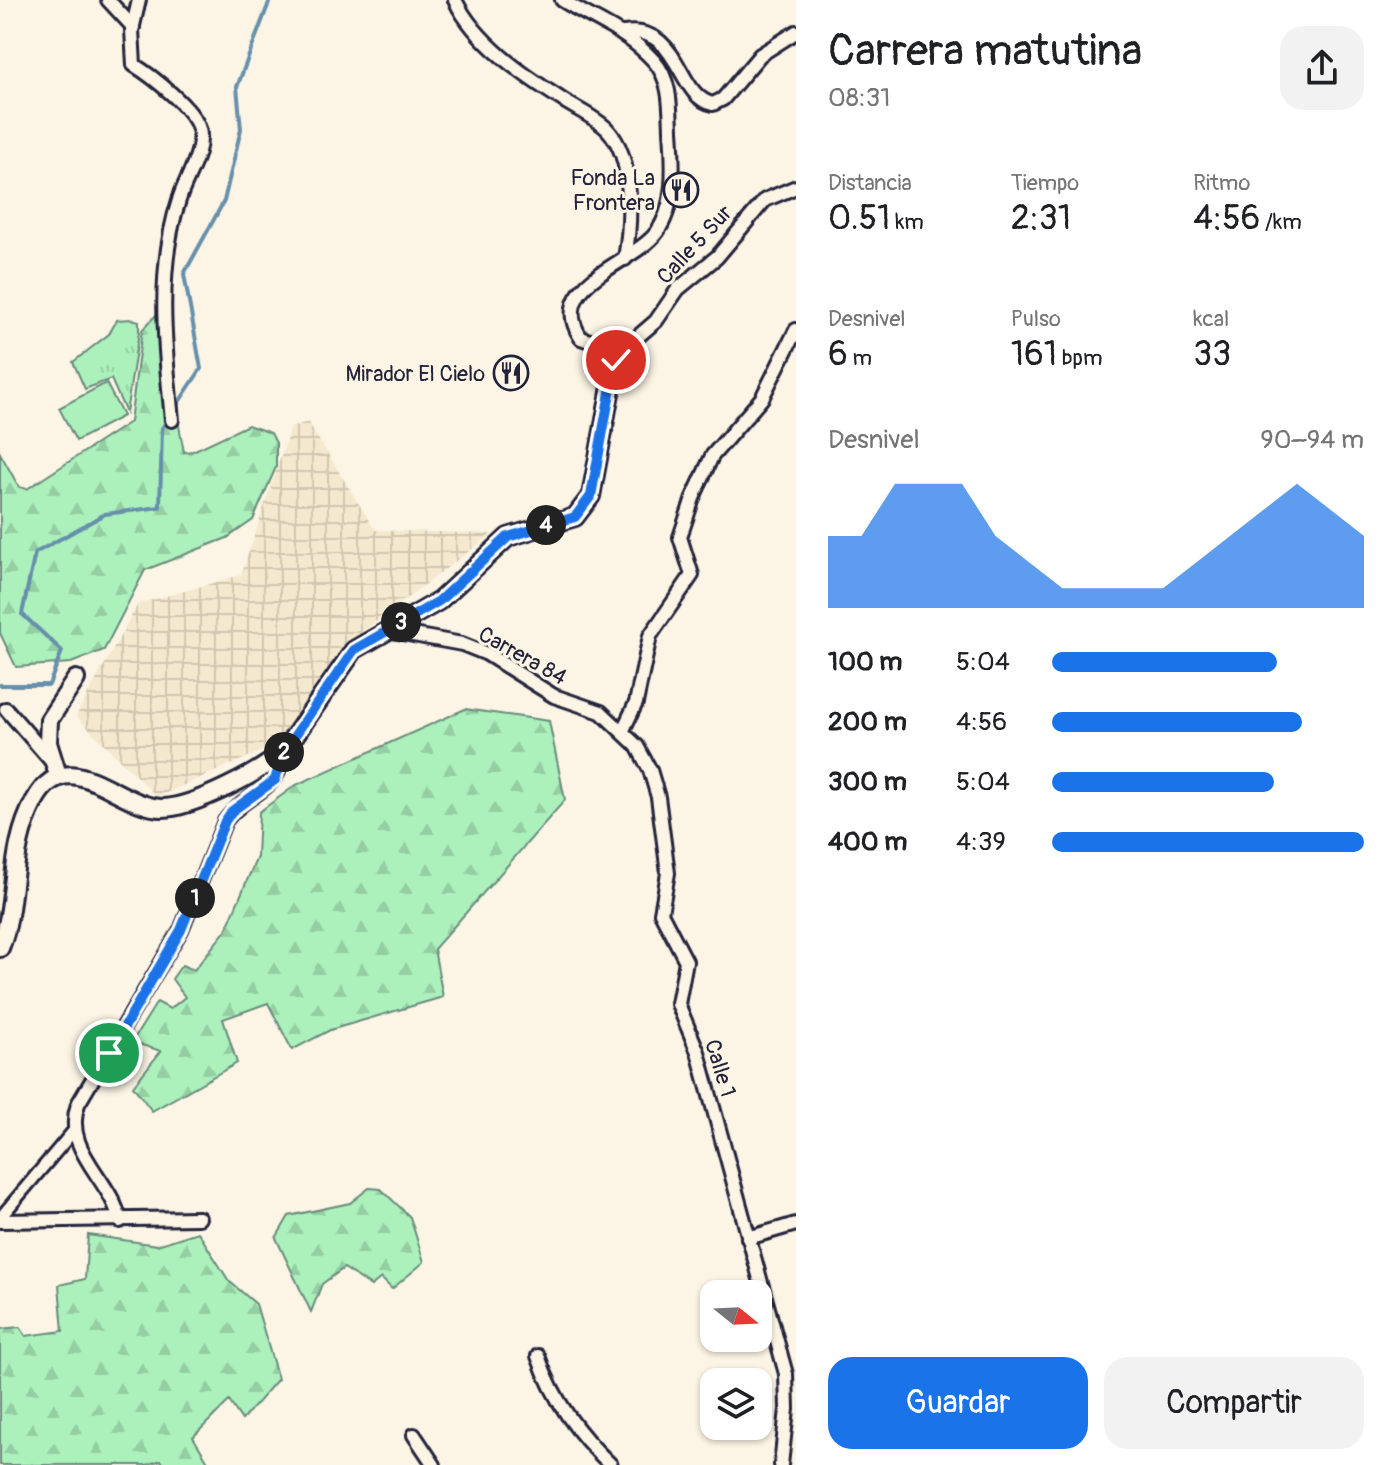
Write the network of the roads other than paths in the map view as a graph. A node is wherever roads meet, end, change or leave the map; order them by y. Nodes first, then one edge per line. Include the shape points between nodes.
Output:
1 (108, 0) edge
2 (139, 0) edge
3 (455, 0) edge
4 (562, 0) edge
5 (133, 27) junction
6 (796, 32) edge
7 (624, 33) junction
8 (796, 187) edge
9 (625, 259) junction
10 (796, 330) edge
11 (616, 360) junction
12 (172, 420) dead end
13 (386, 630) junction
14 (76, 679) dead end
15 (594, 707) joint
16 (6, 709) dead end
17 (623, 730) junction
18 (284, 751) junction
19 (57, 771) junction
20 (5, 898) edge
21 (0, 948) edge
22 (76, 1128) junction
23 (199, 1218) dead end
24 (0, 1220) edge
25 (120, 1221) junction
26 (796, 1224) edge
27 (748, 1238) junction
28 (538, 1356) dead end
29 (791, 1407) edge
30 (414, 1435) dead end
31 (434, 1465) edge
32 (611, 1465) edge
33 (781, 1465) edge

1 - 5 street
2 - 5 street
3 - 9 street via 485,41 611,134 631,202
4 - 7 street
5 - 12 street via 134,65 153,77 199,129 199,145 169,243 165,334
6 - 7 street via 760,55 713,104 701,99 658,41 641,32
7 - 9 street via 664,75 672,155 670,197 661,225 647,244
8 - 11 street, Calle 5 Sur via 765,200
9 - 11 street via 585,285 573,309 581,338 606,346
10 - 17 street via 762,398 712,456 693,498 680,537 692,575 650,636 636,703
11 - 13 street via 584,510 508,537 450,592
13 - 15 street, Carrera 84 via 470,646 554,696
13 - 18 street via 348,656
14 - 19 street via 49,720 48,743
15 - 17 street, Calle 1
16 - 19 street
17 - 27 street, Calle 1 via 644,758 658,797 668,873 661,913 687,965 678,1004 698,1052
18 - 19 street via 250,775 173,807 160,808
18 - 22 street via 275,780 232,811 221,829 181,930 86,1088 74,1117
19 - 20 street via 28,815
20 - 21 street
22 - 24 street
22 - 25 street via 78,1147 113,1199
23 - 25 street
24 - 25 street
26 - 27 street
27 - 29 street, Calle 1
28 - 32 street via 559,1405
29 - 33 street, Calle 1
30 - 31 street

